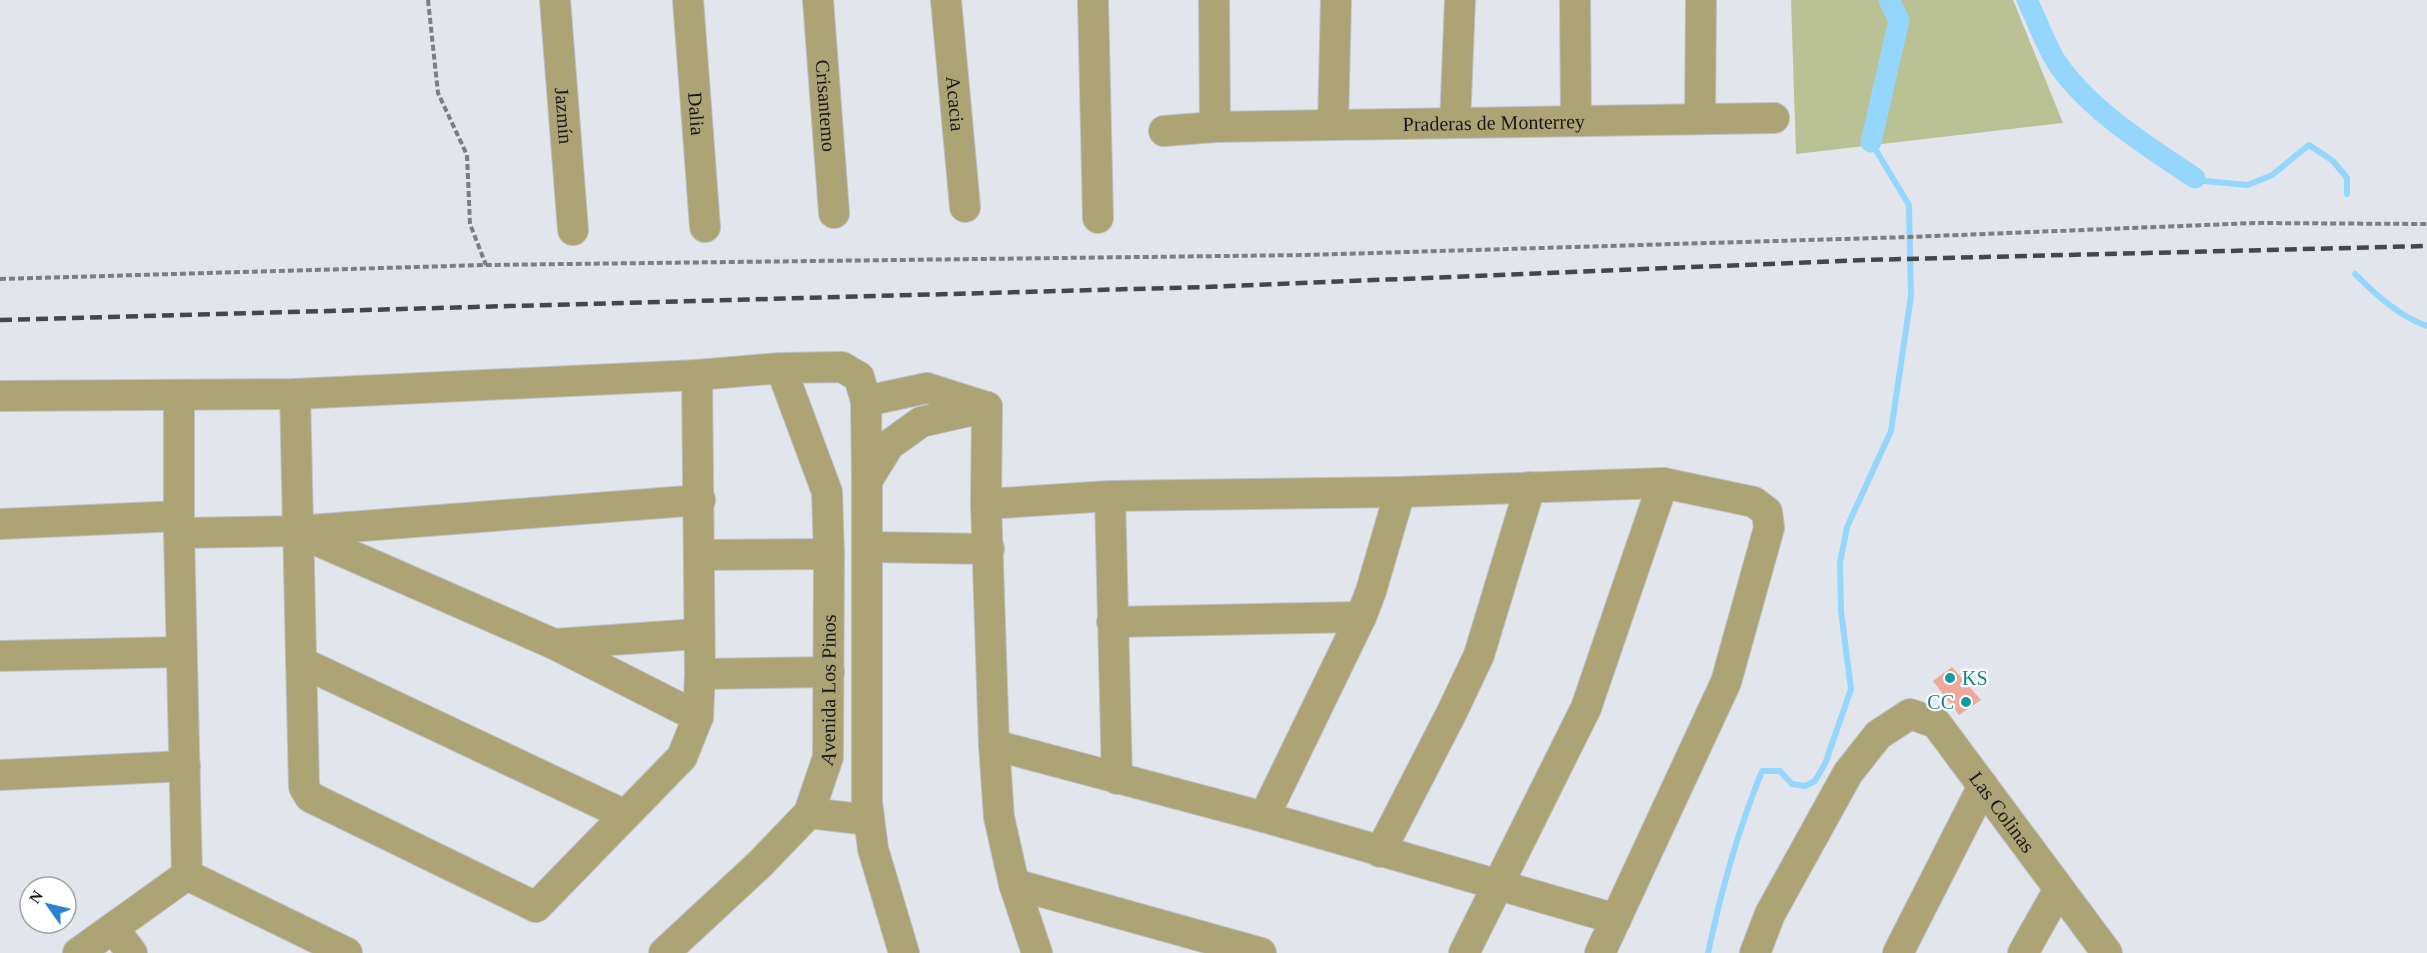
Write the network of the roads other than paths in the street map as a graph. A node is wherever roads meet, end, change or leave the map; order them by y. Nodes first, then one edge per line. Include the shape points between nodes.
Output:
1 (555, 0) edge
2 (688, 0) edge
3 (818, 0) edge
4 (946, 0) edge
5 (1093, 0) edge
6 (1214, 0) edge
7 (1336, 0) edge
8 (1460, 0) edge
9 (1575, 0) edge
10 (1701, 0) edge
11 (1774, 118) dead end
12 (1700, 119) junction
13 (1576, 121) junction
14 (1455, 123) junction
15 (1333, 125) junction
16 (1215, 127) junction
17 (1164, 131) dead end
18 (965, 207) dead end
19 (834, 213) dead end
20 (1098, 218) dead end
21 (705, 227) dead end
22 (573, 230) dead end
23 (781, 368) junction
24 (698, 375) junction
25 (295, 394) junction
26 (179, 395) junction
27 (0, 396) edge
28 (866, 401) junction
29 (987, 407) junction
30 (867, 481) junction
31 (1663, 483) junction
32 (1530, 487) junction
33 (1400, 492) junction
34 (1110, 496) junction
35 (700, 500) junction
36 (986, 504) junction
37 (0, 524) edge
38 (179, 525) junction
39 (297, 531) junction
40 (868, 548) junction
41 (988, 549) junction
42 (829, 554) junction
43 (700, 555) junction
44 (1361, 617) junction
45 (1112, 622) junction
46 (698, 634) junction
47 (554, 644) junction
48 (180, 652) junction
49 (0, 656) edge
50 (301, 662) junction
51 (829, 672) junction
52 (700, 674) junction
53 (698, 717) junction
54 (994, 745) junction
55 (185, 765) junction
56 (0, 775) edge
57 (1117, 778) junction
58 (1983, 786) junction
59 (809, 813) junction
60 (625, 815) junction
61 (1264, 817) junction
62 (869, 820) junction
63 (1380, 852) junction
64 (188, 875) junction
65 (1014, 884) junction
66 (1497, 886) junction
67 (2059, 889) junction
68 (1616, 919) junction
69 (113, 928) junction
70 (78, 953) edge
71 (132, 953) edge
72 (347, 953) edge
73 (664, 953) edge
74 (904, 953) edge
75 (1037, 953) edge
76 (1261, 953) edge
77 (1464, 953) edge
78 (1600, 953) edge
79 (1755, 953) edge
80 (1898, 953) edge
81 (2024, 953) edge
82 (2107, 953) edge

1 - 22 street, Jazmín
2 - 21 street, Dalia
3 - 19 street, Crisantemo
4 - 18 street, Acacia
5 - 20 street
6 - 16 street
7 - 15 street
8 - 14 street
9 - 13 street
10 - 12 street
11 - 12 street, Praderas de Monterrey
12 - 13 street, Praderas de Monterrey
13 - 14 street, Praderas de Monterrey
14 - 15 street, Praderas de Monterrey
15 - 16 street, Praderas de Monterrey
16 - 17 street, Praderas de Monterrey
23 - 24 street
23 - 28 street via 842,367 859,377
23 - 42 street, Avenida Los Pinos via 827,492
24 - 25 street
24 - 35 street
25 - 26 street
25 - 39 street
26 - 27 street
26 - 38 street
28 - 29 street via 927,388
28 - 30 street, Avenida Los Pinos
29 - 30 street via 921,422 889,445
29 - 36 street
30 - 40 street, Avenida Los Pinos
31 - 32 street
31 - 66 street via 1586,708
31 - 68 street via 1754,502 1767,512 1769,528 1726,682
32 - 33 street
32 - 63 street via 1479,655
33 - 34 street
33 - 44 street
34 - 36 street
34 - 45 street
35 - 39 street
35 - 43 street
36 - 41 street
37 - 38 street
38 - 39 street
38 - 48 street
39 - 47 street
39 - 50 street
40 - 41 street
40 - 62 street, Avenida Los Pinos
41 - 54 street
42 - 43 street
42 - 51 street, Avenida Los Pinos
43 - 46 street
44 - 45 street
44 - 61 street
45 - 57 street
46 - 47 street
46 - 52 street
47 - 53 street
48 - 49 street
48 - 55 street
50 - 60 street
50 - 60 street via 304,787 310,797 536,907
51 - 52 street
51 - 59 street, Avenida Los Pinos via 828,757
52 - 53 street
53 - 60 street via 682,757
54 - 57 street
54 - 65 street via 999,817
55 - 56 street
55 - 64 street
57 - 61 street
58 - 67 street, Las Colinas
58 - 79 street, Las Colinas via 1936,723 1910,714 1878,735 1848,773 1770,914
58 - 80 street
59 - 62 street
59 - 73 street, Avenida Los Pinos
61 - 63 street
62 - 74 street, Avenida Los Pinos via 873,849
63 - 66 street
64 - 69 street
64 - 72 street
65 - 75 street
65 - 76 street
66 - 68 street
66 - 77 street
67 - 81 street
67 - 82 street, Las Colinas
68 - 78 street
69 - 70 street
69 - 71 street

